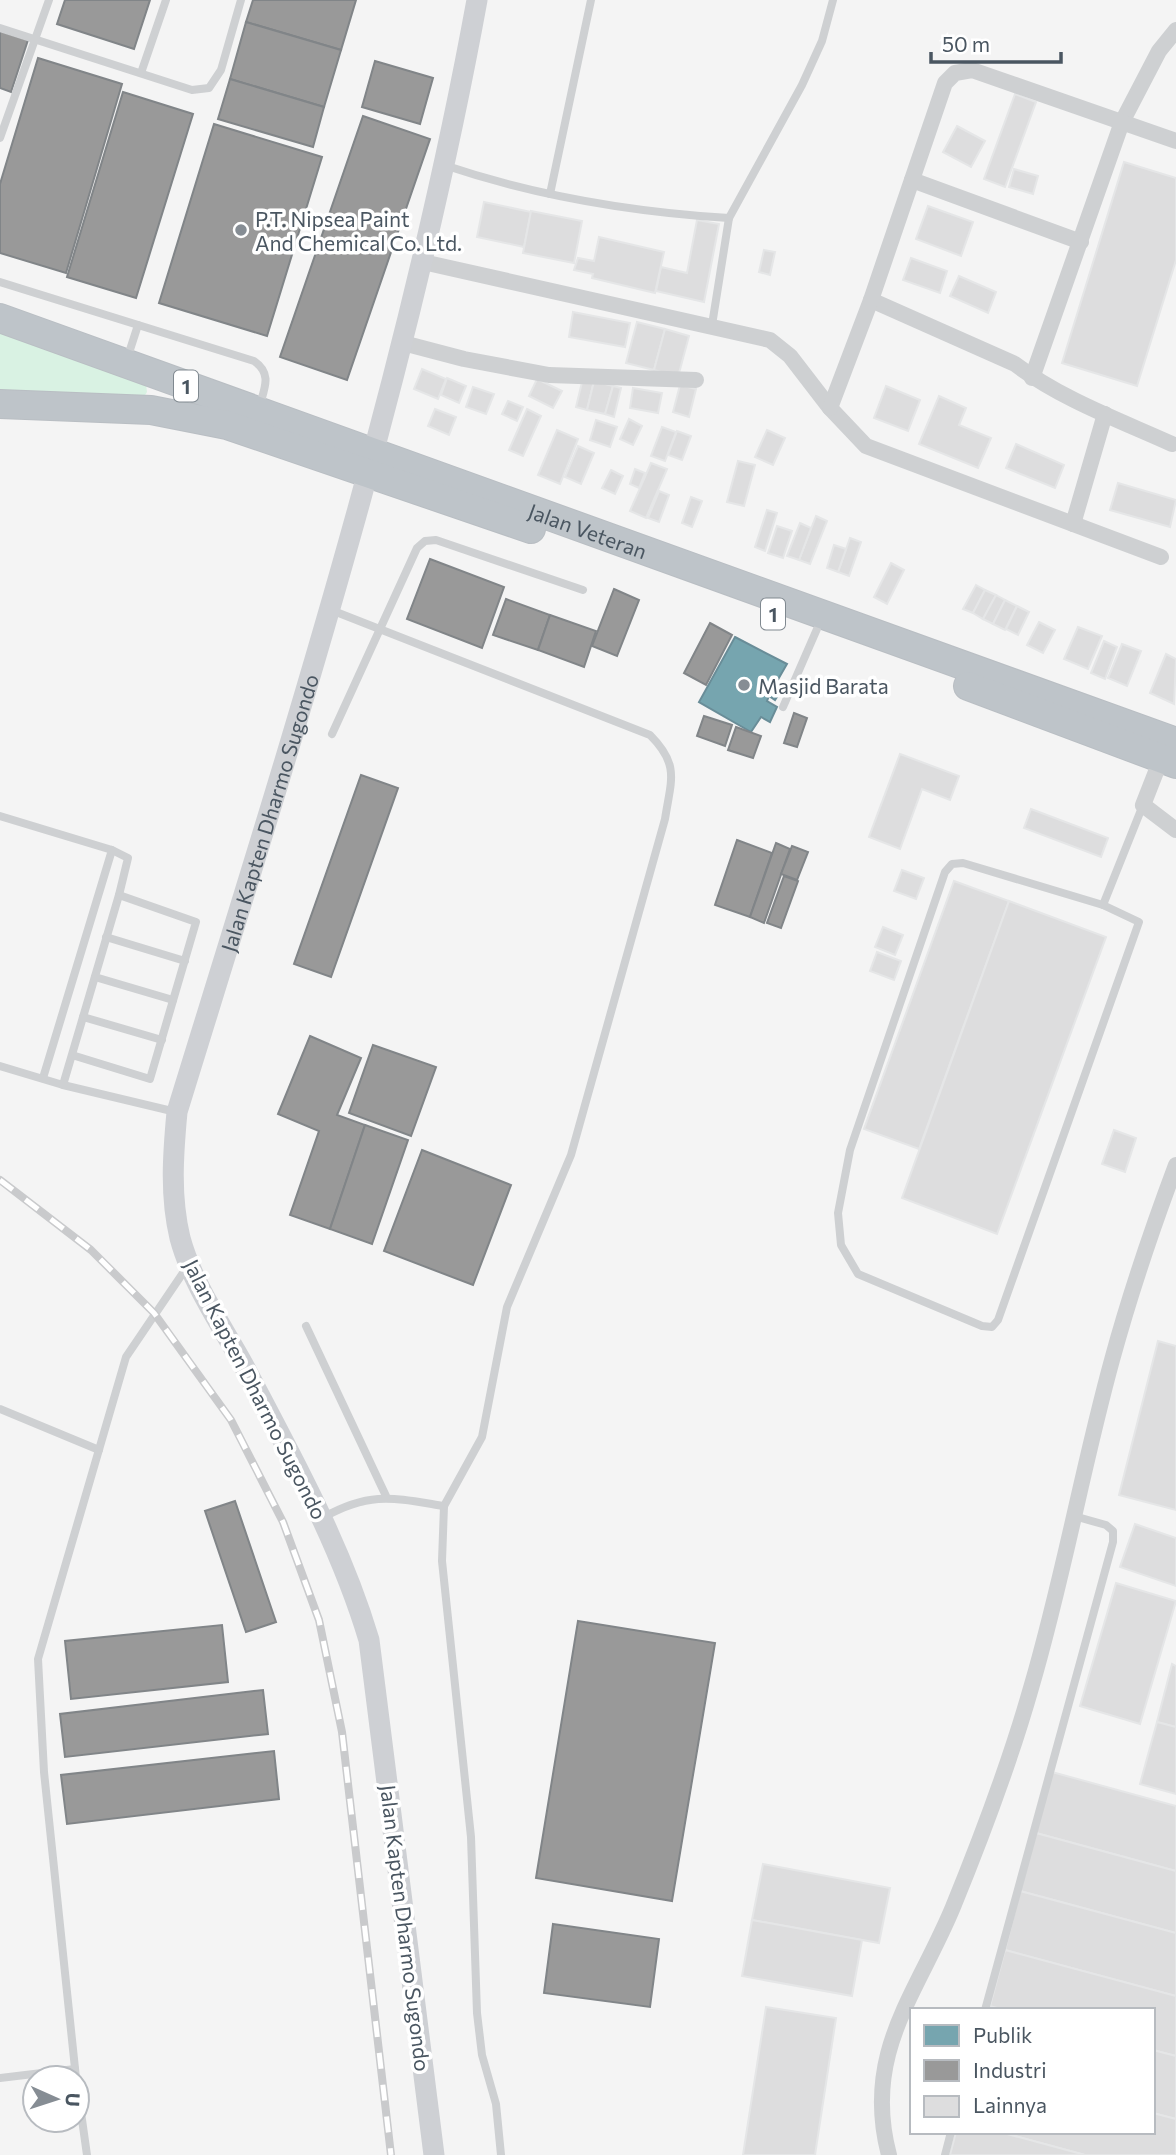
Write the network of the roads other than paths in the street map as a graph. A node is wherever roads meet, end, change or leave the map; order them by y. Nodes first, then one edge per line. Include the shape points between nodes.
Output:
1 (49, 0) edge
2 (166, 0) edge
3 (241, 0) edge
4 (477, 0) edge
5 (591, 0) edge
6 (833, 0) edge
7 (0, 28) edge
8 (1176, 30) edge
9 (36, 39) junction
10 (141, 73) junction
11 (1122, 122) junction
12 (0, 138) edge
13 (1176, 141) edge
14 (444, 165) junction
15 (912, 180) junction
16 (550, 194) junction
17 (729, 218) junction
18 (1081, 242) junction
19 (422, 262) junction
20 (0, 282) edge
21 (871, 300) junction
22 (0, 318) edge
23 (712, 324) junction
24 (138, 325) junction
25 (403, 343) junction
26 (125, 363) junction
27 (159, 377) junction
28 (1032, 378) junction
29 (696, 380) dead end
30 (0, 404) edge
31 (830, 408) junction
32 (151, 410) junction
33 (258, 411) junction
34 (1105, 414) junction
35 (1172, 444) dead end
36 (370, 462) junction
37 (1073, 524) junction
38 (1161, 557) dead end
39 (583, 590) dead end
40 (331, 610) junction
41 (380, 629) junction
42 (817, 629) junction
43 (783, 707) dead end
44 (332, 734) dead end
45 (1171, 755) edge
46 (1143, 805) junction
47 (0, 816) edge
48 (1176, 830) edge
49 (112, 849) junction
50 (119, 895) junction
51 (1103, 905) junction
52 (106, 937) junction
53 (185, 961) junction
54 (94, 977) junction
55 (173, 1000) junction
56 (83, 1017) junction
57 (162, 1040) junction
58 (72, 1055) junction
59 (0, 1066) edge
60 (43, 1078) junction
61 (63, 1085) junction
62 (177, 1112) junction
63 (1176, 1165) edge
64 (189, 1264) junction
65 (306, 1326) dead end
66 (0, 1409) edge
67 (99, 1450) junction
68 (386, 1496) junction
69 (444, 1506) junction
70 (1073, 1516) junction
71 (324, 1517) junction
72 (986, 2008) edge
73 (75, 2064) edge
74 (21, 2077) edge
75 (0, 2078) edge
76 (84, 2134) edge
77 (950, 2134) edge
78 (87, 2155) edge
79 (434, 2155) edge
80 (500, 2155) edge
81 (889, 2155) edge
82 (945, 2155) edge

1 - 9 lane
2 - 10 lane
3 - 10 lane via 221,70 209,88 192,90
4 - 14 main road, Jalan Kapten Dharmo Sugondo
5 - 16 lane
6 - 17 lane via 822,41 802,85
7 - 9 lane
8 - 11 street via 1159,51
9 - 10 lane
9 - 12 lane
11 - 13 street
11 - 15 street via 972,70 955,73 945,83
11 - 18 street
14 - 16 lane
14 - 19 main road, Jalan Kapten Dharmo Sugondo
15 - 18 street
15 - 21 street
16 - 17 lane via 660,214
17 - 23 lane
18 - 28 street
19 - 23 street
19 - 25 main road, Jalan Kapten Dharmo Sugondo
20 - 24 lane
21 - 28 street via 1015,364
21 - 31 street
22 - 26 highway, Jalan Veteran / 1
23 - 31 street via 770,340 790,356
24 - 26 lane
24 - 33 lane via 254,361 267,379
25 - 29 street via 550,375
25 - 36 main road, Jalan Kapten Dharmo Sugondo
26 - 27 highway, Jalan Veteran / 1
27 - 32 highway
27 - 33 highway, Jalan Veteran / 1
28 - 34 street
30 - 32 highway, Jalan Veteran / 1
31 - 37 street via 866,446
32 - 36 highway, Jalan Veteran / 1
33 - 36 highway, Jalan Veteran / 1
34 - 35 street
34 - 37 street
36 - 40 main road, Jalan Kapten Dharmo Sugondo
36 - 42 highway, Jalan Veteran / 1
36 - 45 highway, Jalan Veteran / 1
37 - 38 street
39 - 41 lane via 436,540 425,541 417,548
40 - 41 lane
40 - 62 main road, Jalan Kapten Dharmo Sugondo
41 - 44 lane
41 - 69 lane via 650,735 667,752 671,775 666,819 571,1155 507,1307 482,1437
42 - 43 lane
42 - 45 highway, Jalan Veteran / 1
45 - 46 street
46 - 48 street
46 - 51 lane
47 - 49 lane
49 - 50 lane via 128,858
49 - 60 lane
50 - 52 lane
50 - 53 lane via 197,922
51 - 51 lane via 963,863 952,864 944,872 850,1150 838,1213 841,1245 858,1274 982,1326 992,1327 998,1320 1138,928 1139,922 1133,918
52 - 53 lane
52 - 54 lane
53 - 55 lane
54 - 55 lane
54 - 56 lane
55 - 57 lane
56 - 57 lane
56 - 58 lane
57 - 58 lane via 150,1079
58 - 61 lane
59 - 60 lane
60 - 61 lane
61 - 62 lane
62 - 64 main road, Jalan Kapten Dharmo Sugondo via 172,1169 175,1215
63 - 70 street via 1144,1250
64 - 67 lane via 126,1357
64 - 71 main road, Jalan Kapten Dharmo Sugondo
65 - 68 lane
66 - 67 lane
67 - 73 lane via 38,1659 44,1772
68 - 69 lane
68 - 71 lane via 346,1505
69 - 80 lane via 442,1560 471,1837 477,2013 482,2055 496,2104
70 - 72 lane via 1106,1525 1113,1531 1113,1542
70 - 81 street via 1031,1688 981,1839 941,1935 902,2008 884,2063 883,2133
71 - 79 main road, Jalan Kapten Dharmo Sugondo via 369,1640
74 - 75 lane
76 - 78 lane
77 - 82 lane

